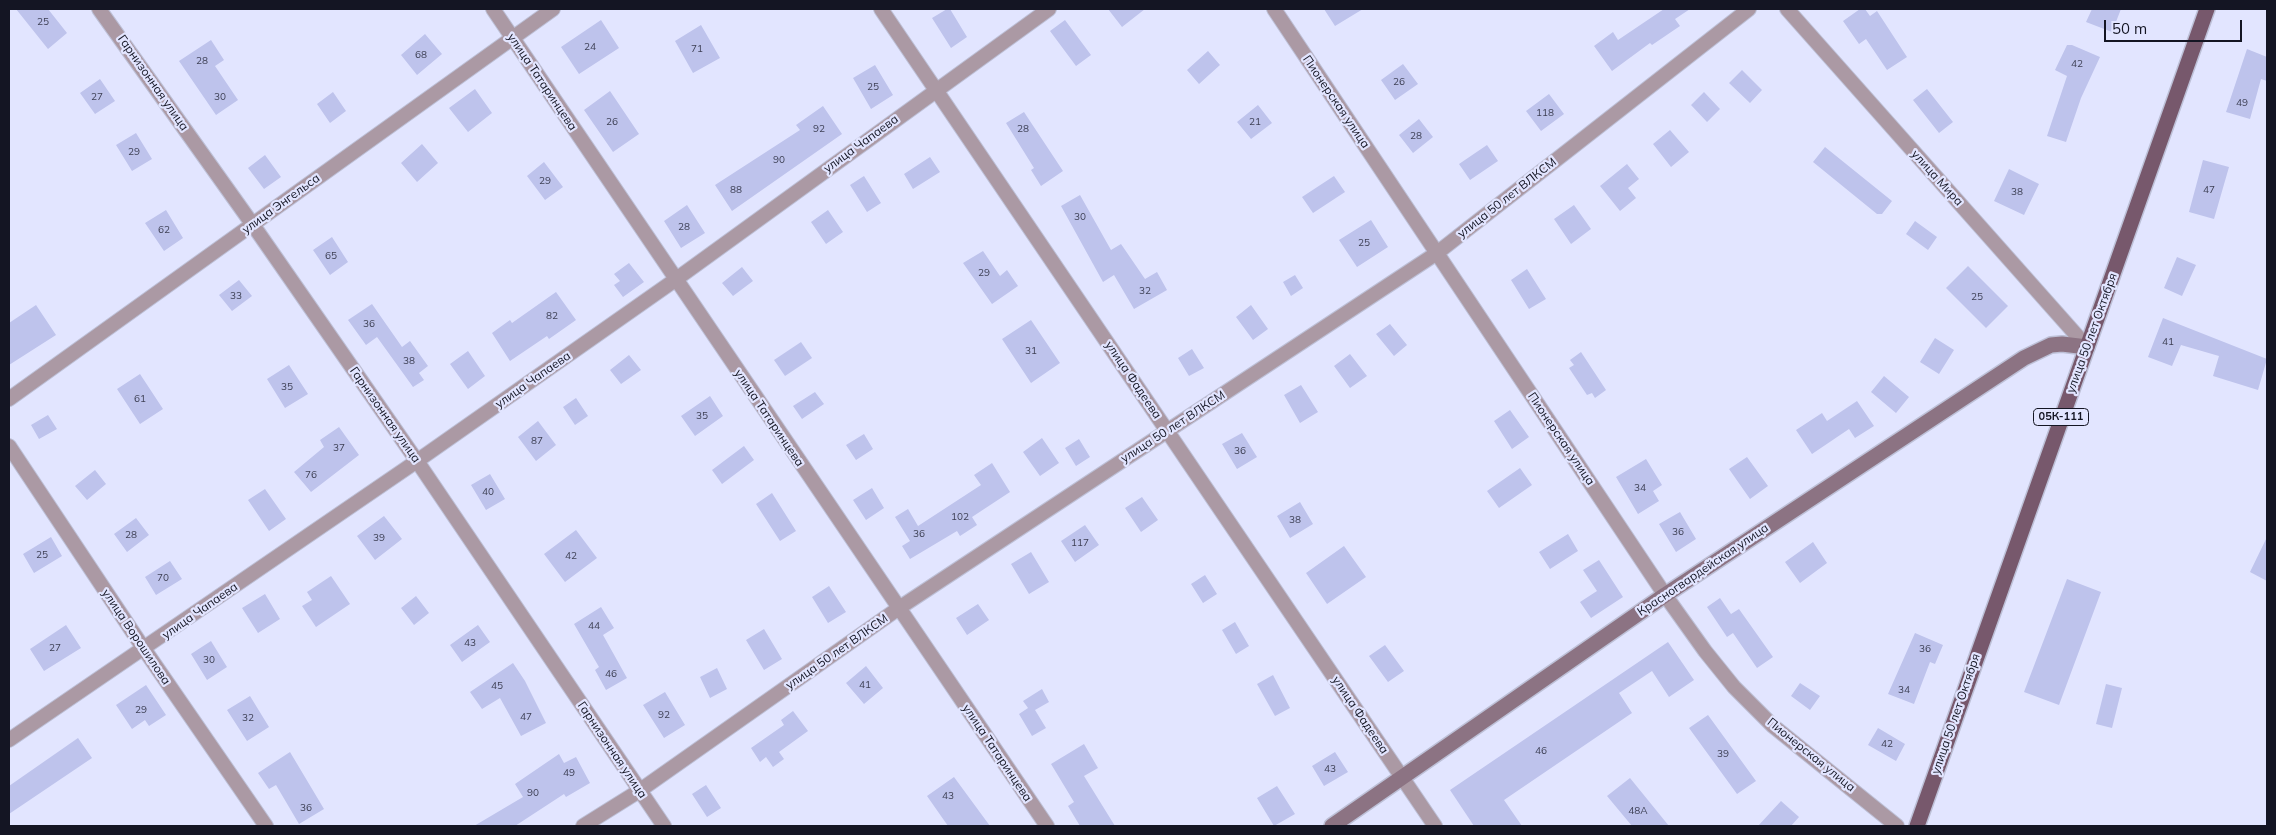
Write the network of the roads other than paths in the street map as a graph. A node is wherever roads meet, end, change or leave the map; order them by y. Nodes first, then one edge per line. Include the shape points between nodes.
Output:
1 (100, 9) edge
2 (493, 9) edge
3 (553, 9) edge
4 (881, 9) edge
5 (1049, 9) edge
6 (1274, 9) edge
7 (1749, 9) edge
8 (1787, 9) edge
9 (2207, 9) edge
10 (512, 37) junction
11 (936, 89) junction
12 (253, 224) junction
13 (1437, 253) junction
14 (675, 280) junction
15 (2087, 347) junction
16 (9, 399) edge
17 (1167, 431) junction
18 (9, 446) edge
19 (417, 461) junction
20 (1665, 596) junction
21 (899, 608) junction
22 (144, 649) junction
23 (9, 740) edge
24 (1403, 777) junction
25 (639, 790) junction
26 (266, 826) edge
27 (583, 826) edge
28 (664, 826) edge
29 (1047, 826) edge
30 (1332, 826) edge
31 (1435, 826) edge
32 (1897, 826) edge
33 (1917, 826) edge

1 - 12 street, Гарнизонная улица
2 - 10 street, улица Татаринцева
3 - 10 street, улица Энгельса
4 - 11 street, улица Фадеева
5 - 11 street, улица Чапаева
6 - 13 street, Пионерская улица
7 - 13 street, улица 50 лет ВЛКСМ
8 - 15 street, улица Мира
9 - 15 main road, улица 50 лет Октября / 05К-111
10 - 12 street, улица Энгельса
10 - 14 street, улица Татаринцева
11 - 14 street, улица Чапаева
11 - 17 street, улица Фадеева
12 - 16 street, улица Энгельса
12 - 19 street, Гарнизонная улица
13 - 17 street, улица 50 лет ВЛКСМ
13 - 20 street, Пионерская улица
14 - 19 street, улица Чапаева
14 - 21 street, улица Татаринцева
15 - 20 street, Красногвардейская улица via 2051,345 2024,358
15 - 33 main road, улица 50 лет Октября / 05К-111
17 - 21 street, улица 50 лет ВЛКСМ
17 - 24 street, улица Фадеева
18 - 22 street, улица Ворошилова
19 - 22 street, улица Чапаева
19 - 25 street, Гарнизонная улица
20 - 24 street, Красногвардейская улица
20 - 32 street, Пионерская улица via 1705,652 1753,707
21 - 25 street, улица 50 лет ВЛКСМ
21 - 29 street, улица Татаринцева
22 - 23 street, улица Чапаева
22 - 26 street, улица Ворошилова
24 - 30 street, Красногвардейская улица
24 - 31 street, улица Фадеева
25 - 27 street, улица 50 лет ВЛКСМ
25 - 28 street, Гарнизонная улица

